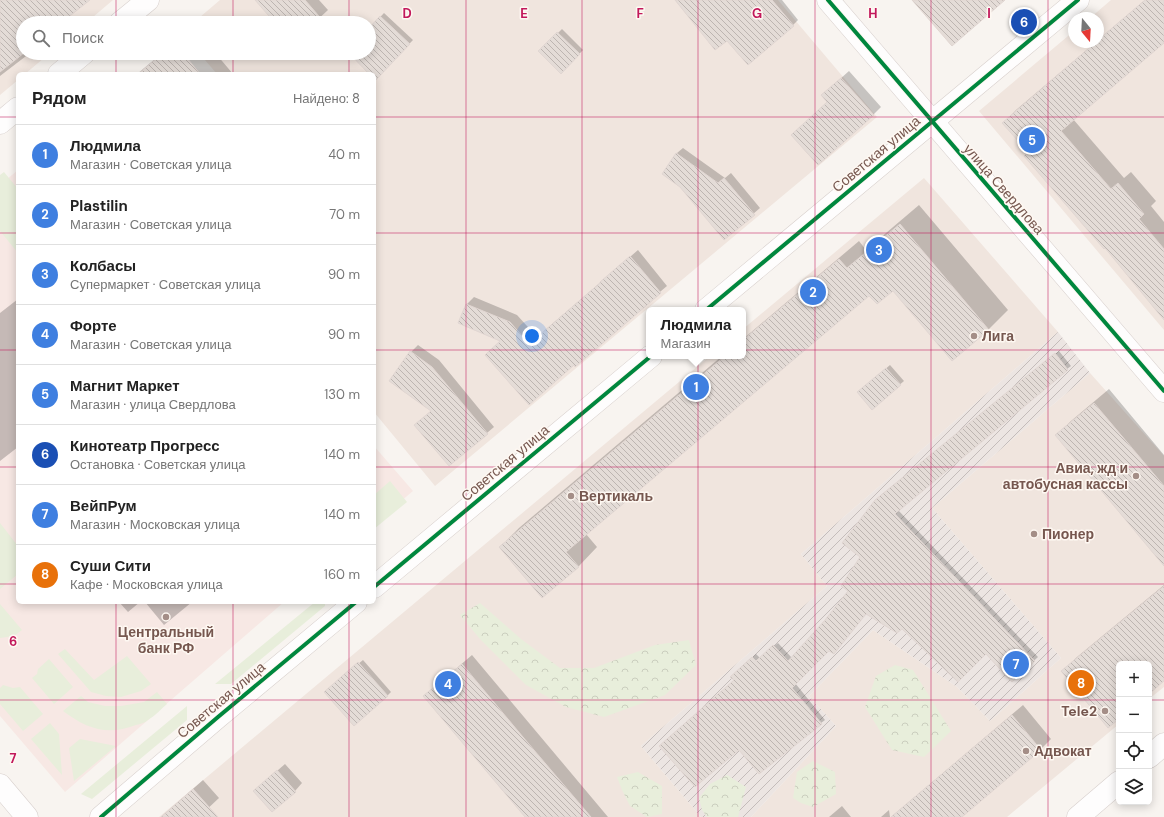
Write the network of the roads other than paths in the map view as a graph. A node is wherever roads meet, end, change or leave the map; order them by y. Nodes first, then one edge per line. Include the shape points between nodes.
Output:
1 (148, 0) edge
2 (828, 0) edge
3 (1078, 0) edge
4 (129, 16) edge
5 (76, 60) edge
6 (61, 72) edge
7 (16, 110) edge
8 (0, 122) edge
9 (932, 122) junction
10 (710, 307) edge
11 (647, 359) edge
12 (1164, 390) edge
13 (376, 585) edge
14 (354, 604) edge
15 (1164, 744) edge
16 (1152, 754) edge
17 (0, 785) edge
18 (1116, 785) edge
19 (27, 817) edge
20 (101, 817) edge
21 (1078, 817) edge

1 - 4 street
2 - 9 street, улица Свердлова
3 - 9 street, Советская улица
5 - 6 street
7 - 8 street
9 - 10 street, Советская улица
9 - 12 street, улица Свердлова
11 - 13 street, Советская улица
14 - 20 street, Советская улица
15 - 16 street
17 - 19 street
18 - 21 street

